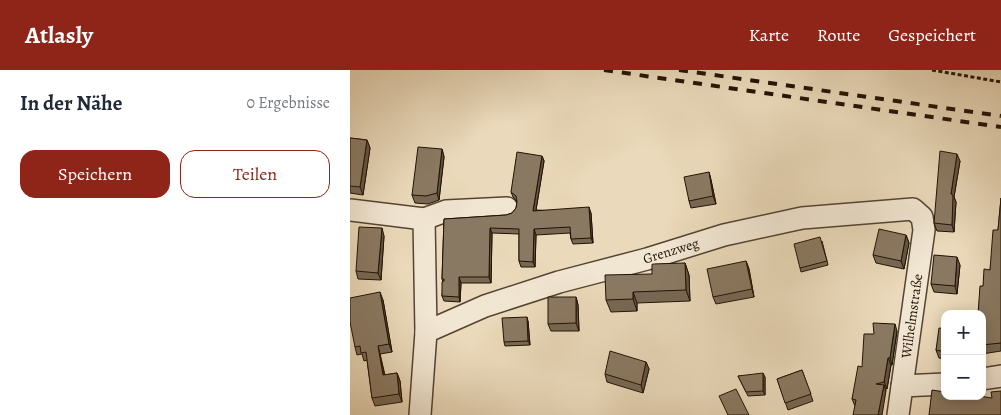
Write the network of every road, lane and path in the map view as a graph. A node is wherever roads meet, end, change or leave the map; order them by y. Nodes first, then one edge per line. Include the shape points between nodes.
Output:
1 (932, 70) edge
2 (1001, 82) edge
3 (507, 208) dead end
4 (350, 210) edge
5 (922, 217) joint
6 (424, 219) junction
7 (426, 332) junction
8 (1001, 376) edge
9 (986, 378) edge
10 (941, 384) edge
11 (902, 386) junction
12 (420, 415) edge
13 (898, 415) edge

1 - 2 path
3 - 6 street via 446,211
4 - 6 street
5 - 7 street, Grenzweg via 912,209 802,218 733,233 551,284 485,306
5 - 11 street, Wilhelmstraße via 924,230
6 - 7 street
7 - 12 street
8 - 9 street
10 - 11 street
11 - 13 street, Wilhelmstraße

